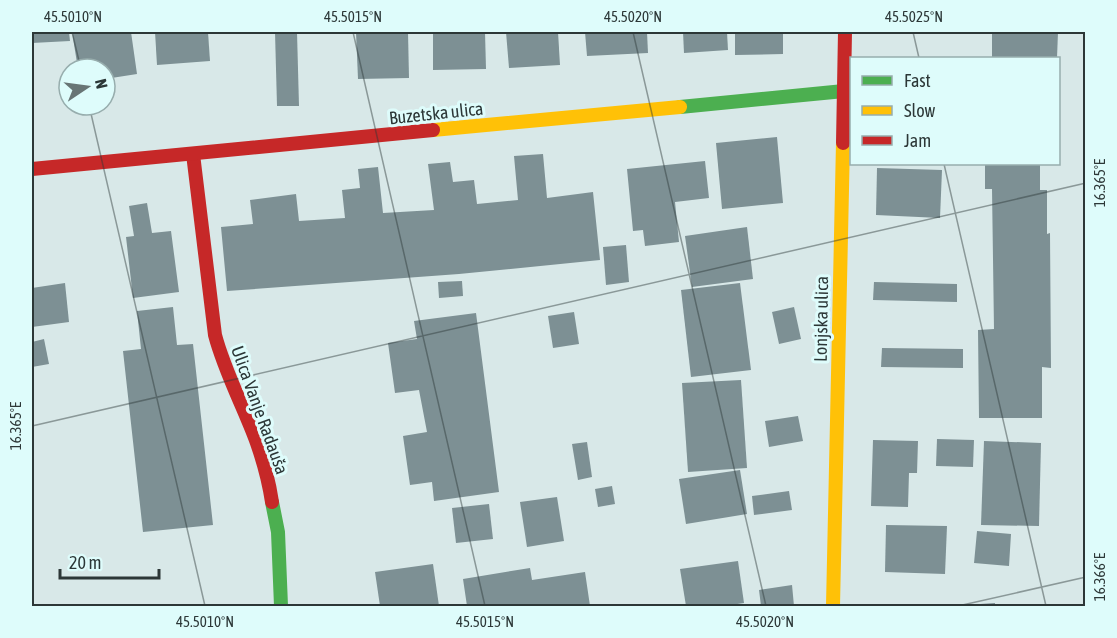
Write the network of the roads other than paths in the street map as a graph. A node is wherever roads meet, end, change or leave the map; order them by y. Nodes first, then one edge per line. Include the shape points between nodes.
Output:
1 (845, 32) edge
2 (844, 91) junction
3 (193, 154) junction
4 (32, 170) edge
5 (281, 606) edge
6 (833, 606) edge

1 - 2 street, Lonjska ulica
2 - 3 street, Buzetska ulica
2 - 6 street, Lonjska ulica
3 - 4 street, Buzetska ulica
3 - 5 street, Ulica Vanje Radauša via 215,335 268,479 278,532

